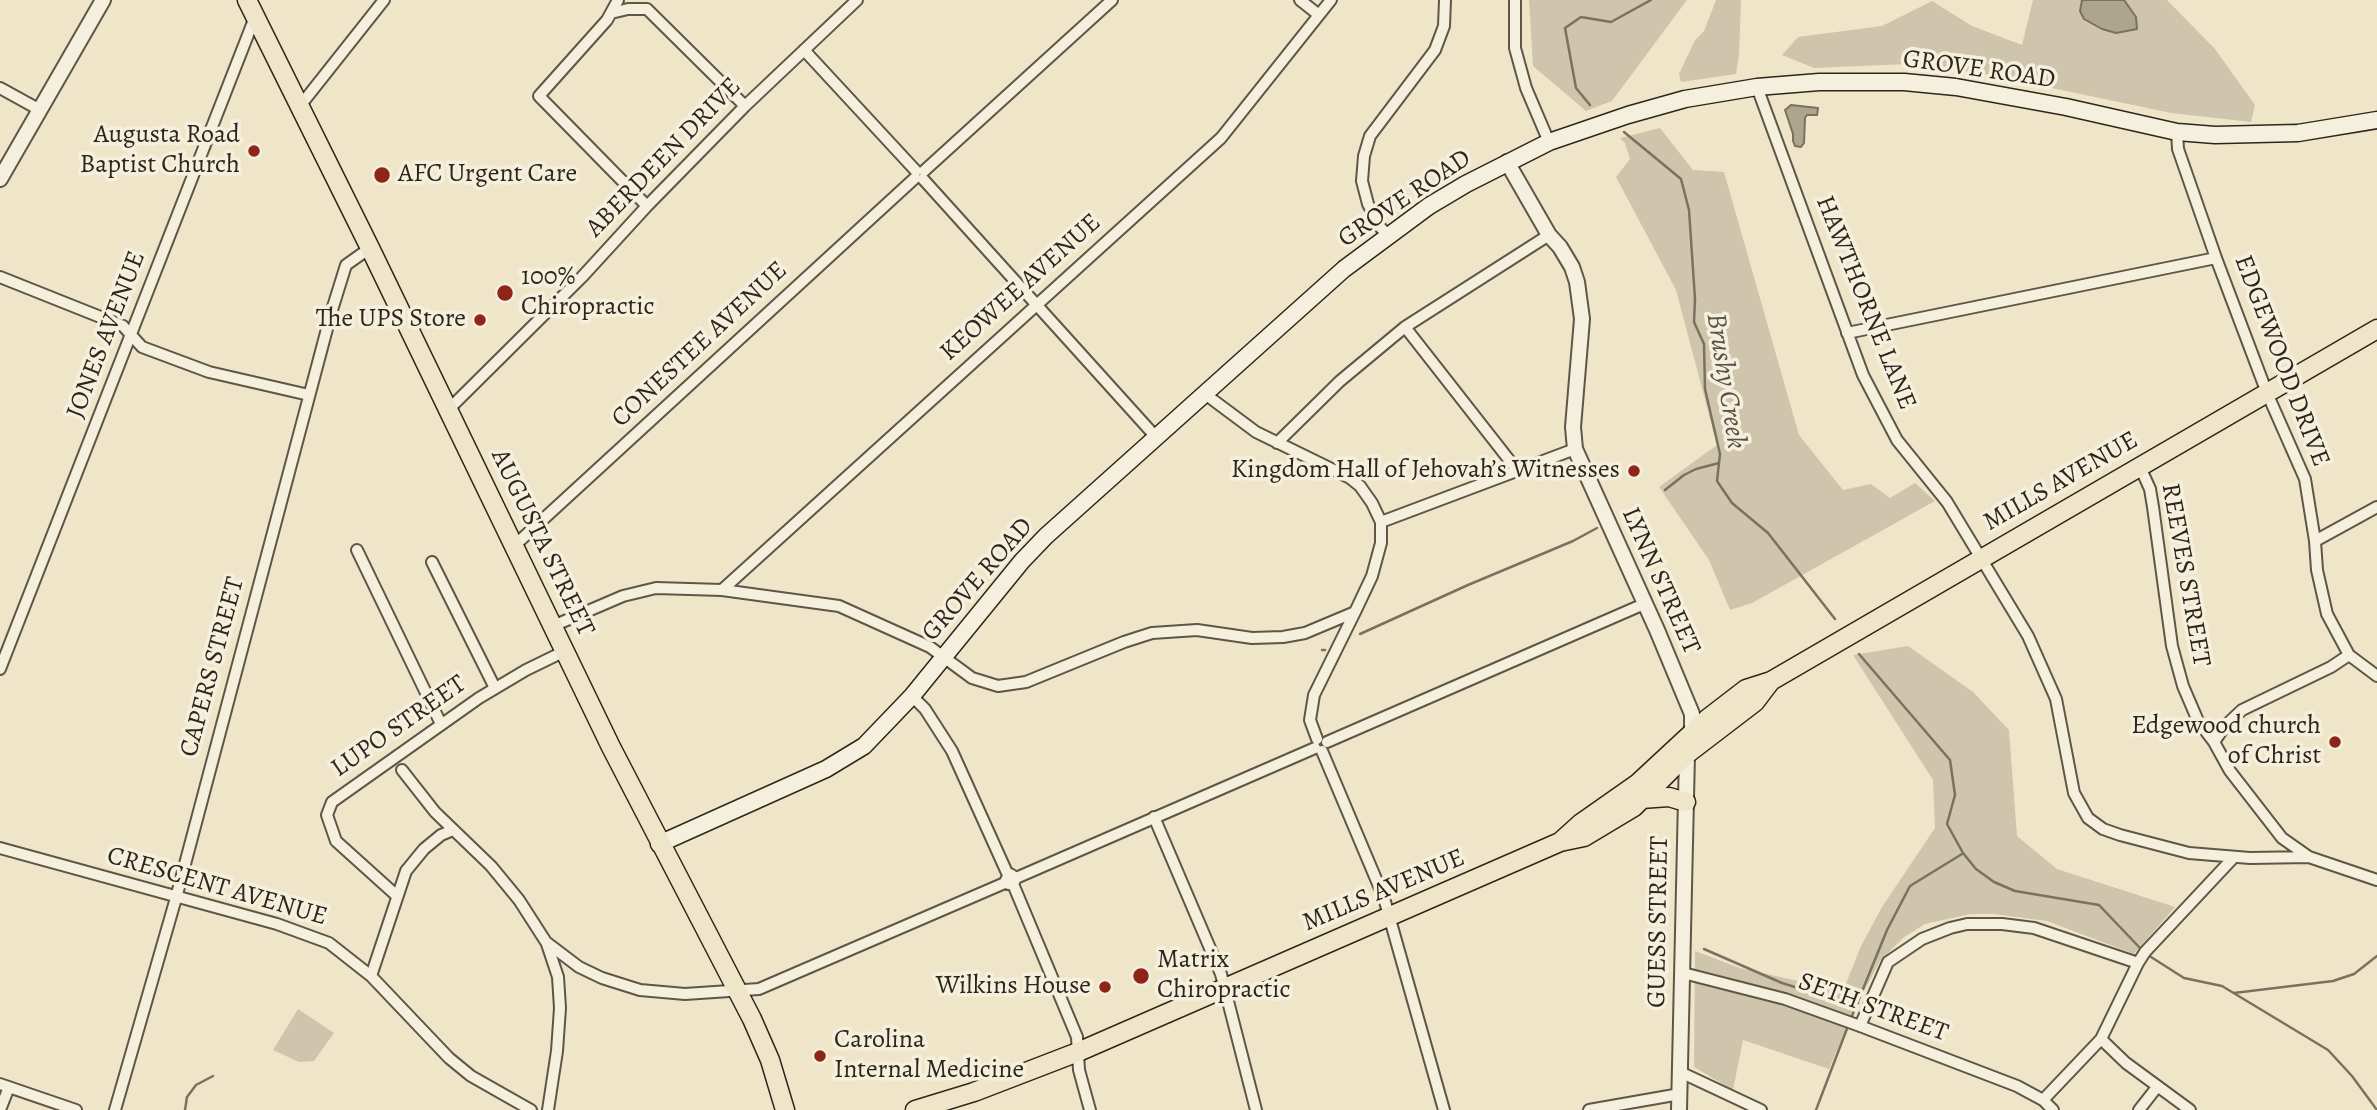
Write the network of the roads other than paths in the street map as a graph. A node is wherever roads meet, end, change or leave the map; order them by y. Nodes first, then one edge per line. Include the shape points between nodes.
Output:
1 (103, 0) edge
2 (247, 0) edge
3 (384, 0) edge
4 (618, 0) edge
5 (858, 0) edge
6 (1112, 0) edge
7 (1300, 0) edge
8 (1331, 0) edge
9 (1445, 0) edge
10 (1515, 0) edge
11 (645, 5) edge
12 (611, 13) junction
13 (1319, 15) junction
14 (255, 17) junction
15 (804, 50) junction
16 (1757, 86) junction
17 (0, 88) edge
18 (300, 106) junction
19 (745, 106) junction
20 (40, 110) junction
21 (2377, 120) edge
22 (2177, 132) junction
23 (1549, 142) junction
24 (1507, 162) junction
25 (920, 175) junction
26 (0, 179) edge
27 (647, 206) junction
28 (1388, 235) junction
29 (1549, 235) junction
30 (370, 247) junction
31 (2216, 258) junction
32 (0, 277) edge
33 (1035, 305) junction
34 (1405, 327) junction
35 (2377, 329) edge
36 (1847, 333) junction
37 (131, 335) junction
38 (2267, 393) junction
39 (1205, 394) junction
40 (309, 395) junction
41 (448, 410) junction
42 (1155, 436) junction
43 (1277, 443) junction
44 (1575, 449) junction
45 (2140, 467) junction
46 (1517, 470) junction
47 (2377, 507) edge
48 (1381, 522) junction
49 (2315, 541) junction
50 (514, 545) junction
51 (357, 550) dead end
52 (1980, 559) junction
53 (432, 562) dead end
54 (722, 590) junction
55 (1644, 604) junction
56 (1355, 612) junction
57 (553, 626) junction
58 (565, 651) junction
59 (2348, 655) junction
60 (943, 657) junction
61 (0, 669) edge
62 (2377, 676) edge
63 (1771, 681) junction
64 (495, 688) junction
65 (912, 696) junction
66 (441, 724) junction
67 (1690, 734) junction
68 (2214, 742) junction
69 (1320, 745) junction
70 (1687, 754) junction
71 (402, 770) dead end
72 (1641, 799) junction
73 (1686, 802) junction
74 (1154, 817) junction
75 (453, 830) junction
76 (1560, 842) junction
77 (659, 844) junction
78 (0, 848) edge
79 (2234, 857) junction
80 (2309, 857) junction
81 (1011, 880) junction
82 (2377, 880) edge
83 (397, 897) junction
84 (176, 898) junction
85 (1388, 918) junction
86 (546, 942) junction
87 (2138, 963) junction
88 (1684, 974) junction
89 (371, 976) junction
90 (1225, 988) junction
91 (738, 992) junction
92 (1860, 1026) junction
93 (2101, 1039) junction
94 (1077, 1052) junction
95 (1680, 1072) junction
96 (4, 1086) edge
97 (2157, 1087) junction
98 (1680, 1094) junction
99 (2043, 1100) junction
100 (0, 1110) edge
101 (76, 1110) edge
102 (114, 1110) edge
103 (531, 1110) edge
104 (548, 1110) edge
105 (785, 1110) edge
106 (915, 1110) edge
107 (1090, 1110) edge
108 (1256, 1110) edge
109 (1444, 1110) edge
110 (1589, 1110) edge
111 (1679, 1110) edge
112 (1761, 1110) edge
113 (2053, 1110) edge
114 (2138, 1110) edge
115 (2190, 1110) edge

1 - 20 street
2 - 14 main road, AUGUSTA STREET
3 - 18 street
4 - 12 street
5 - 15 street, ABERDEEN DRIVE
6 - 25 street, CONESTEE AVENUE
7 - 13 street
8 - 13 street, KEOWEE AVENUE
9 - 28 street via 1444,26 1435,50 1370,136 1364,156 1362,181 1368,204
10 - 23 street via 1515,48 1525,88
11 - 12 street
11 - 19 street
12 - 27 street via 539,96
13 - 33 street, KEOWEE AVENUE via 1221,138
14 - 18 main road, AUGUSTA STREET
14 - 37 street, JONES AVENUE
15 - 19 street, ABERDEEN DRIVE
15 - 25 street
16 - 22 main road, GROVE ROAD via 1858,81 1956,87
16 - 23 main road, GROVE ROAD via 1685,99
16 - 36 street, HAWTHORNE LANE
17 - 20 street
18 - 30 main road, AUGUSTA STREET
19 - 27 street, ABERDEEN DRIVE
20 - 26 street
21 - 22 main road, GROVE ROAD via 2298,133
22 - 31 street, EDGEWOOD DRIVE via 2178,149
23 - 24 main road, GROVE ROAD
24 - 28 main road, GROVE ROAD
24 - 29 street
25 - 33 street
25 - 50 street, CONESTEE AVENUE
27 - 41 street, ABERDEEN DRIVE
28 - 39 main road, GROVE ROAD
29 - 34 street
29 - 44 street via 1572,267 1581,296
30 - 40 street, CAPERS STREET via 346,265
30 - 41 main road, AUGUSTA STREET
31 - 36 street
31 - 38 street, EDGEWOOD DRIVE
32 - 37 street via 122,326
33 - 42 street
33 - 54 street, KEOWEE AVENUE
34 - 43 street via 1340,381
34 - 46 street
35 - 38 main road, MILLS AVENUE
36 - 52 street, HAWTHORNE LANE via 1891,430 1947,502
37 - 40 street via 142,347 209,372
37 - 61 street, JONES AVENUE
38 - 45 main road, MILLS AVENUE
38 - 49 street, EDGEWOOD DRIVE via 2301,465
39 - 42 main road, GROVE ROAD
39 - 43 street
40 - 84 street, CAPERS STREET
41 - 50 main road, AUGUSTA STREET
42 - 60 main road, GROVE ROAD via 1030,553
43 - 48 street via 1350,478 1372,503
44 - 46 street
44 - 55 street, LYNN STREET
45 - 52 main road, MILLS AVENUE
45 - 68 street, REEVES STREET via 2150,489 2177,668 2198,721
46 - 48 street
47 - 49 street
48 - 56 street via 1378,560
49 - 59 street, EDGEWOOD DRIVE via 2323,601
50 - 57 main road, AUGUSTA STREET
51 - 66 street
52 - 63 main road, MILLS AVENUE
52 - 79 street, HAWTHORNE LANE via 2046,674 2056,699 2074,793 2088,818 2103,829 2150,844
53 - 64 street
54 - 57 street via 638,591
54 - 60 street via 839,606
55 - 67 street, LYNN STREET via 1691,710
55 - 69 street
56 - 60 street via 1283,637 1252,638 1197,630 1152,634 1013,686 982,682
56 - 69 street via 1314,695 1310,720
57 - 58 main road, AUGUSTA STREET
58 - 64 street, LUPO STREET
58 - 77 main road, AUGUSTA STREET
59 - 62 street, EDGEWOOD DRIVE
59 - 68 street via 2242,710
60 - 65 main road, GROVE ROAD
63 - 67 main road, MILLS AVENUE via 1746,689
63 - 70 main road, MILLS AVENUE via 1755,702
64 - 66 street, LUPO STREET
65 - 77 main road, GROVE ROAD via 864,746 841,762
65 - 81 street via 952,751
66 - 83 street, LUPO STREET via 328,808 336,841
67 - 70 street, GUESS STREET
67 - 76 main road, MILLS AVENUE via 1638,783
68 - 80 street, REEVES STREET via 2230,771 2283,838
69 - 74 street
69 - 85 street via 1378,881
70 - 72 main road, MILLS AVENUE
70 - 73 street, GUESS STREET
71 - 75 street
72 - 73 main road via 1669,797
72 - 76 main road, MILLS AVENUE via 1584,837
73 - 88 street, GUESS STREET
74 - 81 street
74 - 90 street
75 - 83 street via 431,842 412,862
75 - 86 street via 491,866
76 - 85 main road, MILLS AVENUE
77 - 91 main road, AUGUSTA STREET
78 - 84 street, CRESCENT AVENUE
79 - 80 street, HAWTHORNE LANE
79 - 87 street
80 - 82 street
81 - 91 street via 759,989
81 - 94 street via 1077,1037
83 - 89 street
84 - 89 street, CRESCENT AVENUE via 310,935 344,953
84 - 102 street, CAPERS STREET
85 - 90 main road, MILLS AVENUE
85 - 109 street
86 - 91 street via 579,967 626,987 673,993
86 - 104 street via 558,977 560,1007
87 - 92 street via 2034,928 2002,923 1958,926 1912,944 1888,962
87 - 93 street
88 - 92 street, SETH STREET via 1785,999
88 - 95 street, GUESS STREET
89 - 103 street, CRESCENT AVENUE via 449,1058
90 - 94 main road, MILLS AVENUE
90 - 108 street
91 - 105 main road, AUGUSTA STREET via 770,1060
92 - 99 street, SETH STREET
93 - 97 street
93 - 99 street
94 - 106 main road, MILLS AVENUE
94 - 107 street
95 - 98 street, GUESS STREET
95 - 112 street
96 - 100 street
96 - 101 street
97 - 114 street
97 - 115 street
98 - 110 street
98 - 111 street, GUESS STREET
99 - 113 street, SETH STREET

